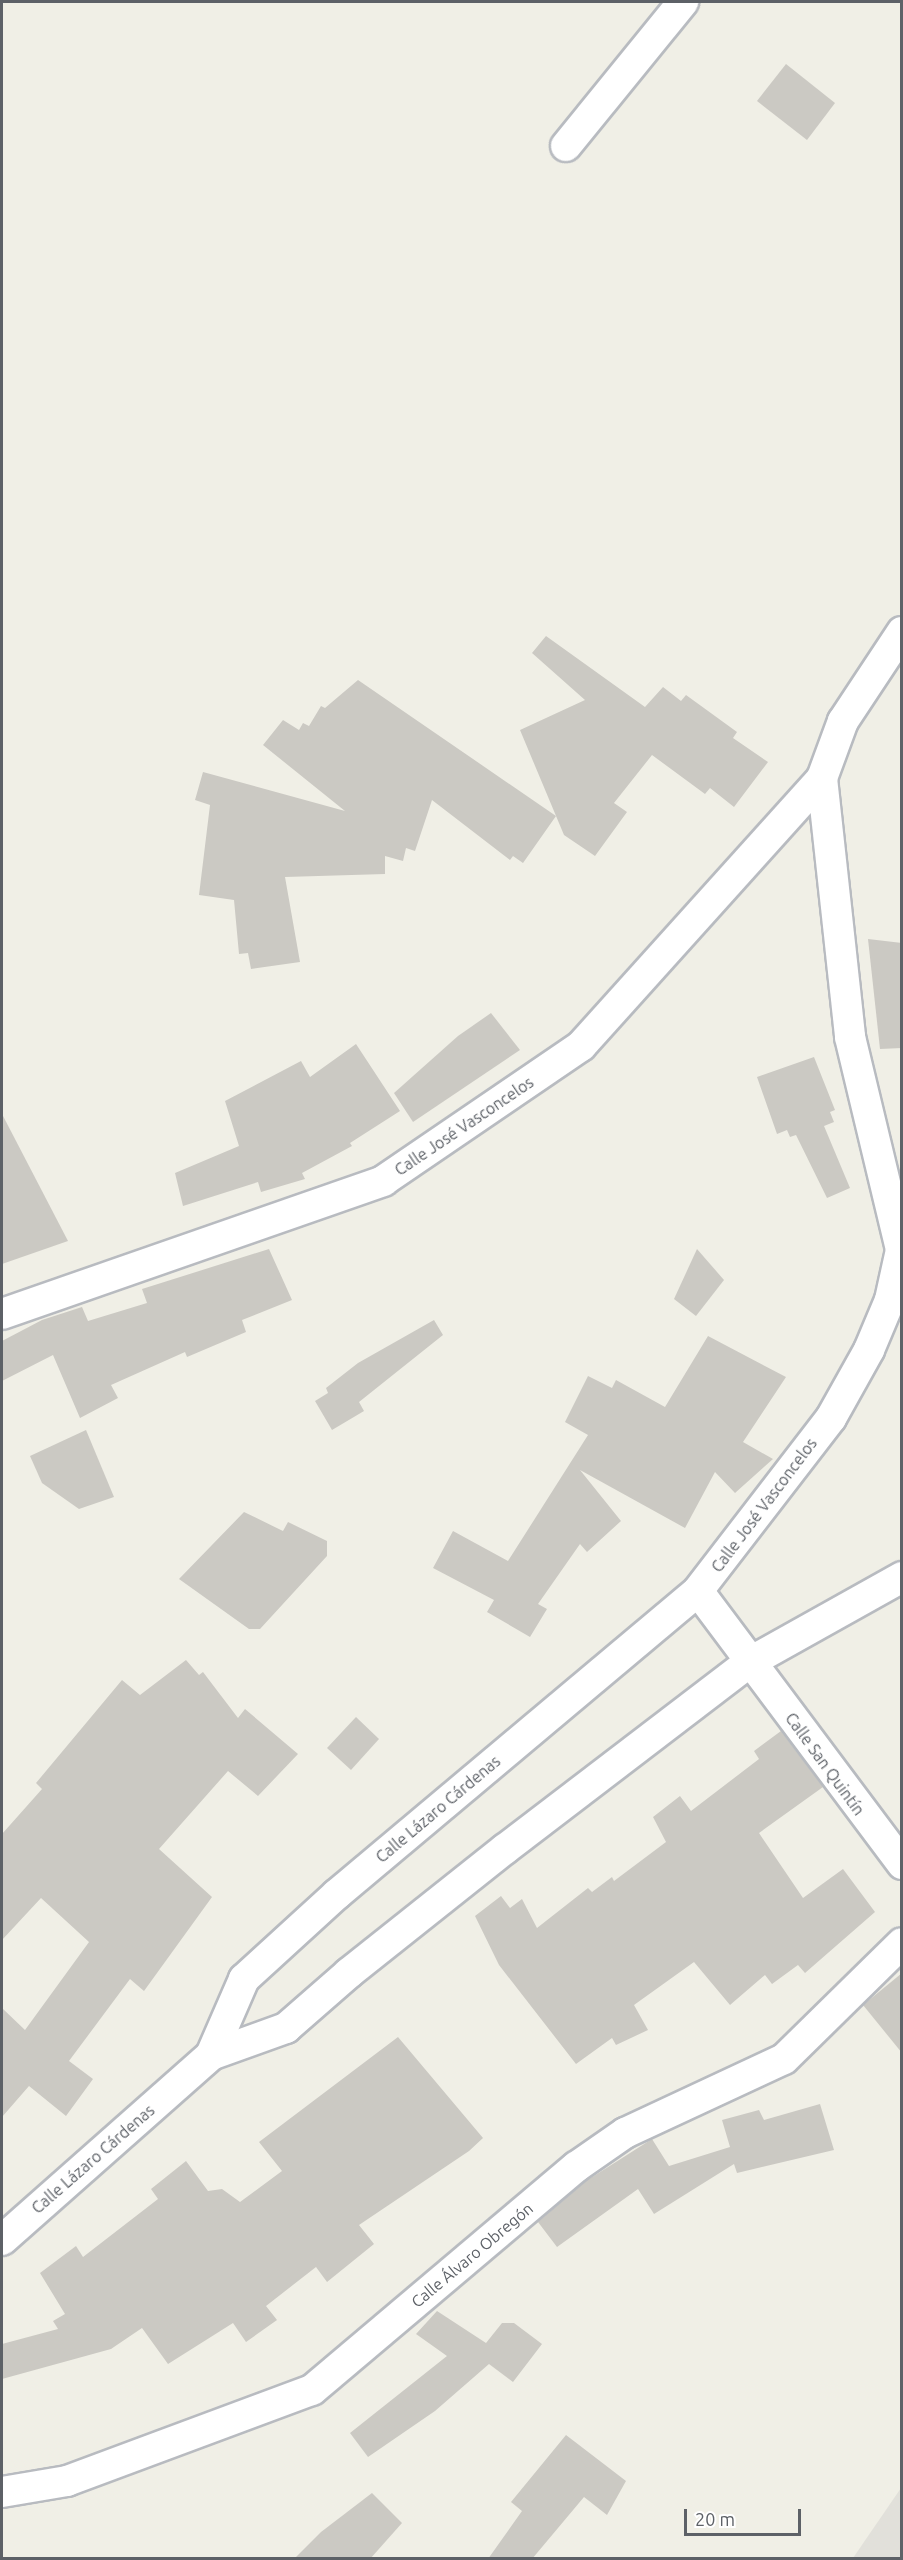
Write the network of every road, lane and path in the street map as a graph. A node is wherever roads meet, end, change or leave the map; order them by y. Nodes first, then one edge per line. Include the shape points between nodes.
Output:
1 (683, 2) edge
2 (566, 146) dead end
3 (902, 632) edge
4 (822, 778) junction
5 (2, 1314) edge
6 (902, 1577) edge
7 (698, 1591) junction
8 (750, 1662) junction
9 (902, 1864) edge
10 (902, 1943) edge
11 (211, 2055) junction
12 (2, 2240) edge
13 (2, 2492) edge

1 - 2 street
3 - 4 street, Calle José Vasconcelos via 843,722
4 - 5 street, Calle José Vasconcelos via 581,1046 383,1181
4 - 7 street, Calle José Vasconcelos via 850,1037 901,1250 890,1300 869,1350 831,1418
6 - 8 street, Calle Lázaro Cárdenas
7 - 8 street
7 - 11 street, Calle Lázaro Cárdenas via 337,1894 244,1979
8 - 9 street, Calle San Quintín
8 - 11 street, Calle Lázaro Cárdenas via 505,1849 286,2028
10 - 13 street, Calle Álvaro Obregón via 784,2059 625,2133 576,2167 312,2390 67,2481
11 - 12 street, Calle Lázaro Cárdenas

